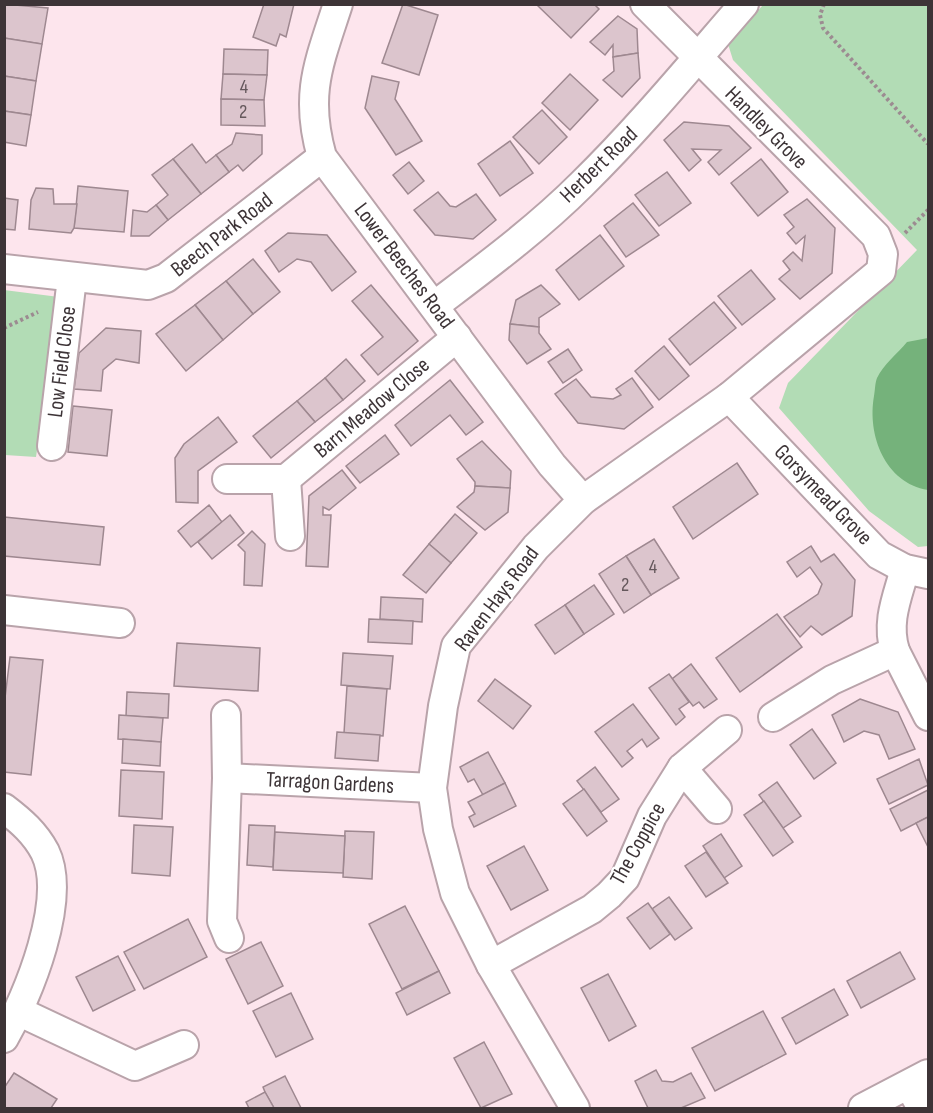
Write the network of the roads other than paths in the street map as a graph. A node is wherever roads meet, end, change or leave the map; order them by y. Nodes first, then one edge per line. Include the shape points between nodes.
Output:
1 (338, 4) edge
2 (645, 4) edge
3 (744, 4) edge
4 (696, 59) junction
5 (322, 157) junction
6 (883, 254) joint
7 (4, 269) edge
8 (64, 277) junction
9 (434, 306) junction
10 (457, 337) junction
11 (729, 397) junction
12 (52, 446) dead end
13 (227, 478) dead end
14 (286, 478) junction
15 (583, 500) junction
16 (290, 536) dead end
17 (917, 572) edge
18 (4, 610) edge
19 (120, 623) dead end
20 (895, 651) junction
21 (226, 715) dead end
22 (928, 716) edge
23 (773, 717) dead end
24 (727, 730) dead end
25 (682, 768) junction
26 (227, 778) junction
27 (432, 788) junction
28 (4, 808) edge
29 (717, 809) dead end
30 (230, 938) dead end
31 (492, 965) junction
32 (20, 1012) junction
33 (4, 1038) edge
34 (184, 1045) dead end
35 (920, 1089) edge
36 (575, 1108) edge
37 (863, 1108) edge

1 - 5 street, Lower Beeches Road via 316,69 313,106
2 - 4 street, Handley Grove
3 - 4 street, Herbert Road
4 - 6 street, Handley Grove via 876,236
4 - 9 street, Herbert Road via 653,112 580,186
5 - 8 street, Beech Park Road via 166,279 148,285
5 - 9 street, Lower Beeches Road
6 - 11 street, Raven Hays Road via 881,271
7 - 8 street, Beech Park Road
8 - 12 street, Low Field Close
9 - 10 street, Lower Beeches Road
10 - 14 street, Barn Meadow Close
10 - 15 street, Lower Beeches Road via 552,465
11 - 15 street, Raven Hays Road
11 - 17 street, Gorsymead Grove via 879,555
13 - 14 street
14 - 16 street
15 - 27 street, Raven Hays Road via 536,547 456,646
17 - 20 street via 892,614 890,634
18 - 19 street
20 - 22 street
20 - 23 street via 831,680
21 - 26 street
24 - 25 street, The Coppice
25 - 29 street
25 - 31 street, The Coppice via 652,816 625,878 609,895 592,909
26 - 27 street, Tarragon Gardens
26 - 30 street via 222,921
27 - 31 street, Raven Hays Road via 455,893
28 - 32 street via 27,826 46,854 51,885 46,939
31 - 36 street, Raven Hays Road
32 - 33 street
32 - 34 street via 135,1066
35 - 37 street

